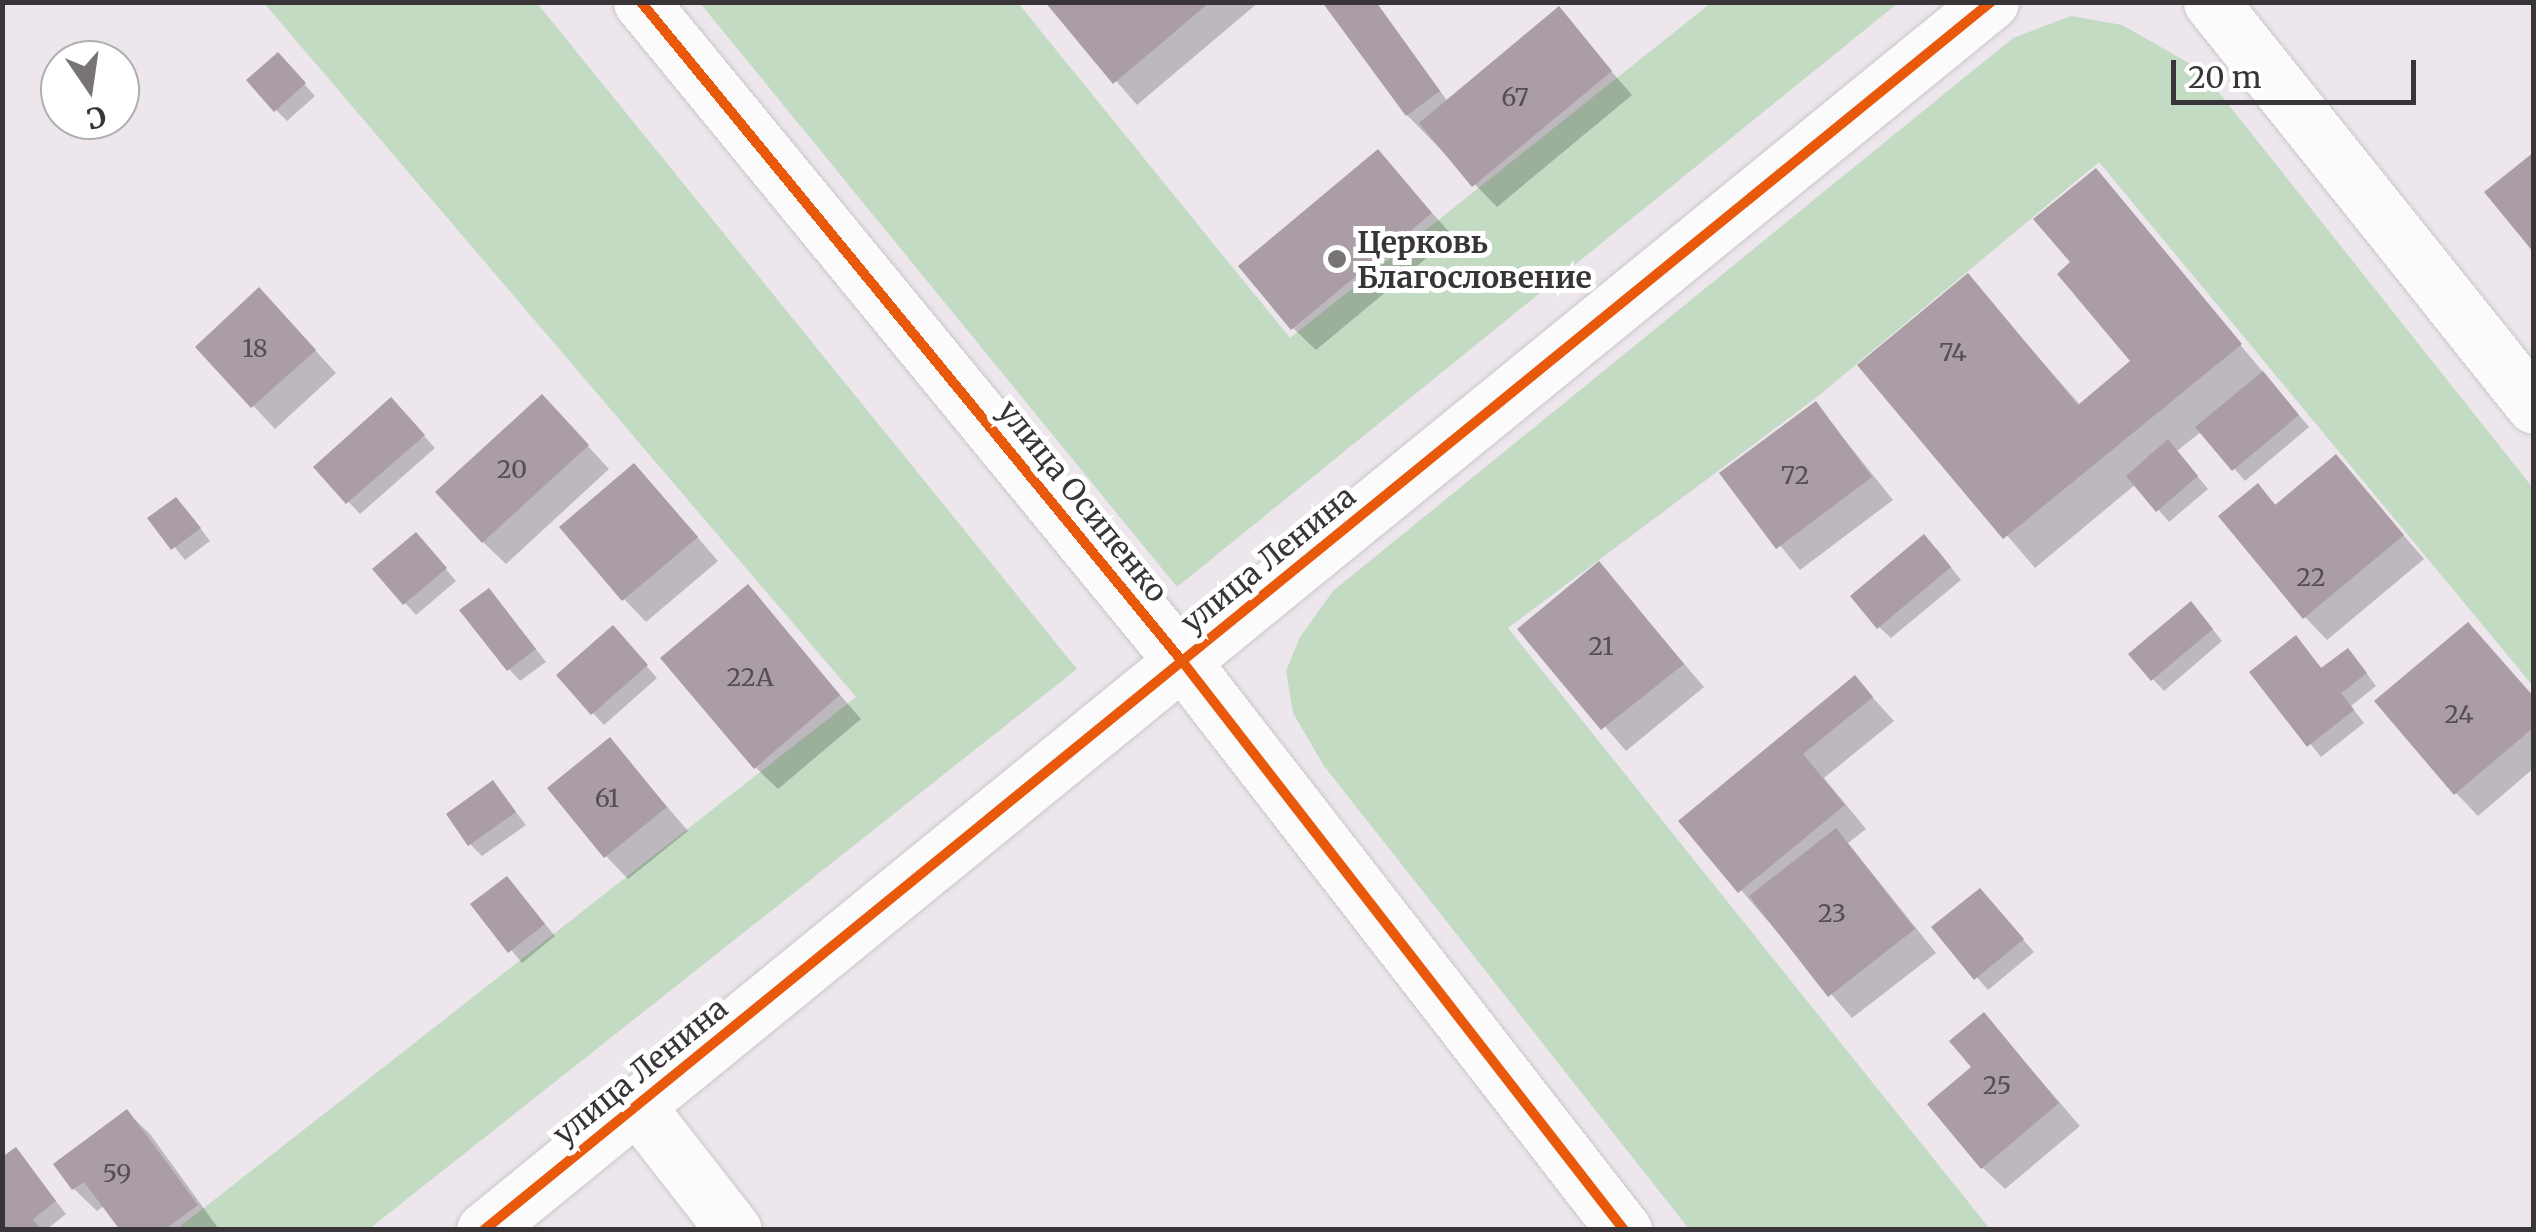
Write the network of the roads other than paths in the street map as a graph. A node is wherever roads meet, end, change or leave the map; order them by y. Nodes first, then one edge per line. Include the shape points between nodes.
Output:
1 (641, 2) edge
2 (1990, 2) edge
3 (2211, 2) edge
4 (2534, 406) edge
5 (1182, 661) junction
6 (636, 1106) junction
7 (484, 1230) edge
8 (734, 1230) edge
9 (1624, 1230) edge

1 - 5 street, улица Осипенко
2 - 5 street, улица Ленина
3 - 4 street
5 - 6 street, улица Ленина
5 - 9 street, улица Осипенко
6 - 7 street, улица Ленина
6 - 8 street

